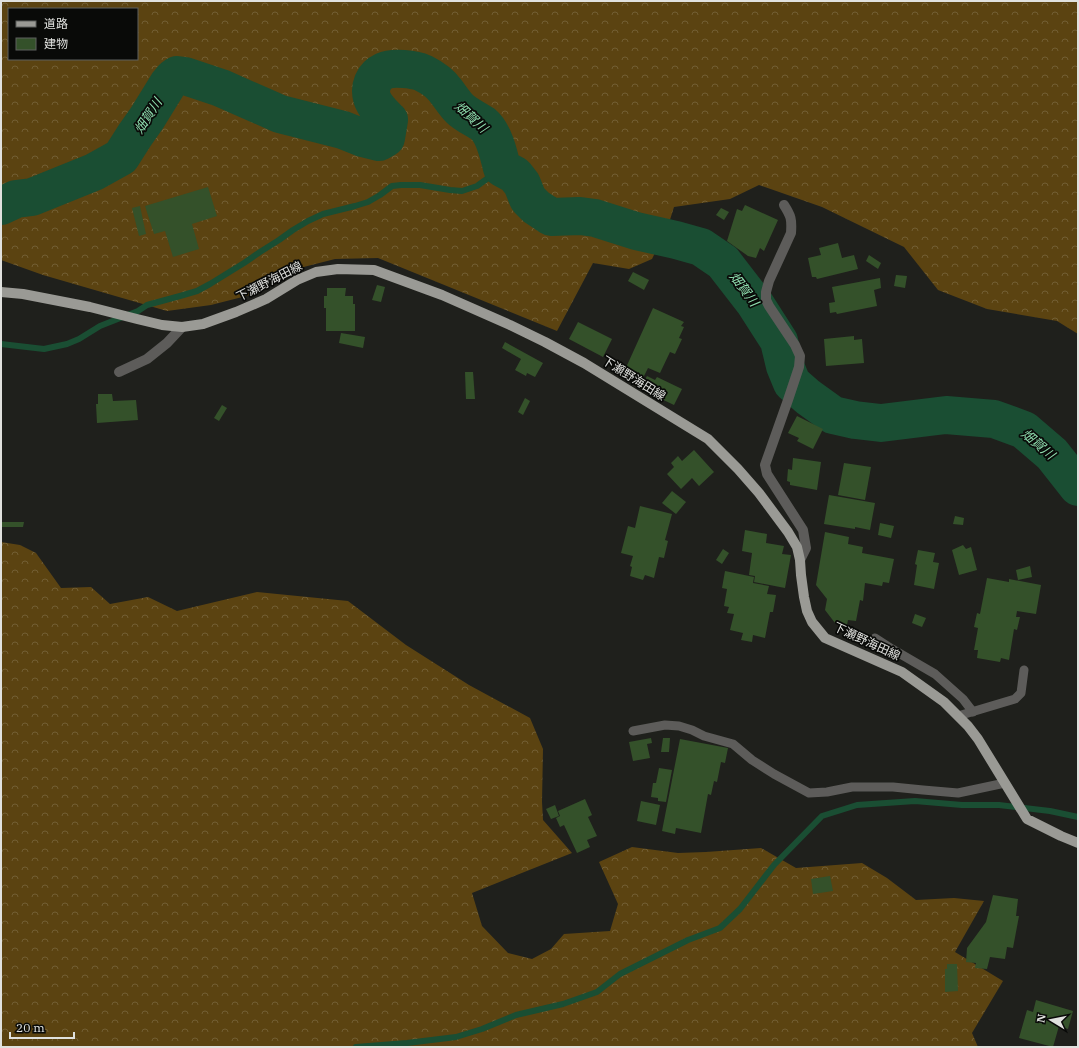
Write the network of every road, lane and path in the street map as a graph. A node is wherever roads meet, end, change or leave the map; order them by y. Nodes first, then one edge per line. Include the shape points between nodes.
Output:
1 (784, 205) dead end
2 (1, 292) edge
3 (182, 327) junction
4 (119, 372) dead end
5 (800, 560) junction
6 (875, 638) dead end
7 (1024, 670) dead end
8 (972, 712) junction
9 (958, 716) junction
10 (633, 731) dead end
11 (1005, 783) junction
12 (1078, 843) edge

1 - 5 street via 790,215 791,233 769,281 766,300 800,356 799,367 765,465 767,474 803,530 806,548
2 - 3 main road, 下瀬野海田線 via 90,306 162,325
3 - 4 street via 146,359
3 - 5 main road, 下瀬野海田線 via 203,324 236,312 316,272 338,269 374,270 430,290 510,325 584,363 708,439 759,493 788,532 797,547
5 - 9 main road, 下瀬野海田線 via 807,610 812,622 825,638 902,672 944,702
6 - 8 lane via 935,674 963,699
7 - 8 lane via 1021,693 1014,700
8 - 9 lane
9 - 11 main road, 下瀬野海田線 via 978,739
10 - 11 lane via 665,725 679,726 733,744 752,760 809,793 852,787 893,787 958,793
11 - 12 main road, 下瀬野海田線 via 1027,819

